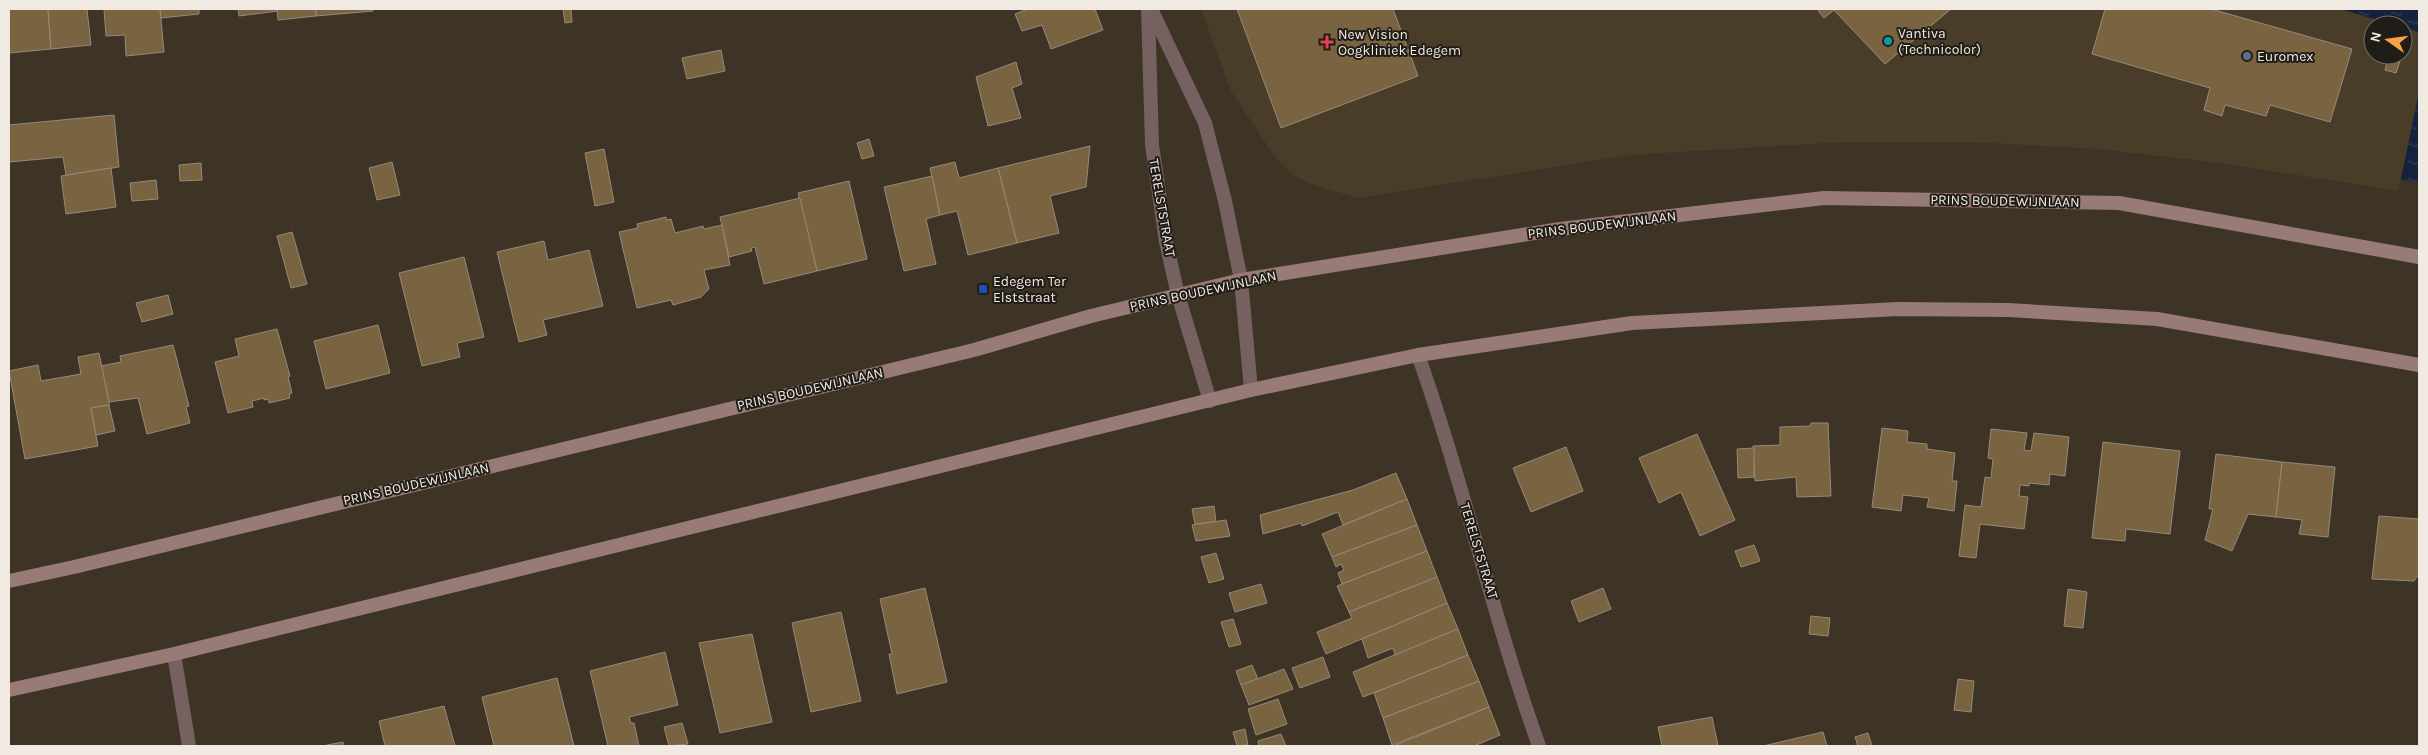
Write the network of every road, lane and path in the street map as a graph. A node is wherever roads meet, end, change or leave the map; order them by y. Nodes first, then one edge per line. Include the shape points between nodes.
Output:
1 (1150, 9) edge
2 (2419, 257) edge
3 (1242, 280) junction
4 (1178, 295) junction
5 (1418, 356) junction
6 (2419, 365) edge
7 (1250, 390) junction
8 (1210, 401) junction
9 (9, 580) edge
10 (174, 654) junction
11 (9, 690) edge
12 (189, 746) edge
13 (1539, 746) edge

1 - 3 street, TERELSTSTRAAT via 1204,123
1 - 4 street, TERELSTSTRAAT via 1152,145 1166,242
2 - 3 main road, PRINS BOUDEWIJNLAAN via 2119,203 1824,198 1560,228
3 - 4 main road, PRINS BOUDEWIJNLAAN
3 - 7 street, TERELSTSTRAAT
4 - 8 street, TERELSTSTRAAT
4 - 9 main road, PRINS BOUDEWIJNLAAN via 974,350
5 - 6 main road via 1632,323 1898,309 2008,310 2157,319
5 - 7 main road
5 - 13 street, TERELSTSTRAAT
7 - 8 main road
8 - 10 main road
10 - 11 main road
10 - 12 street

